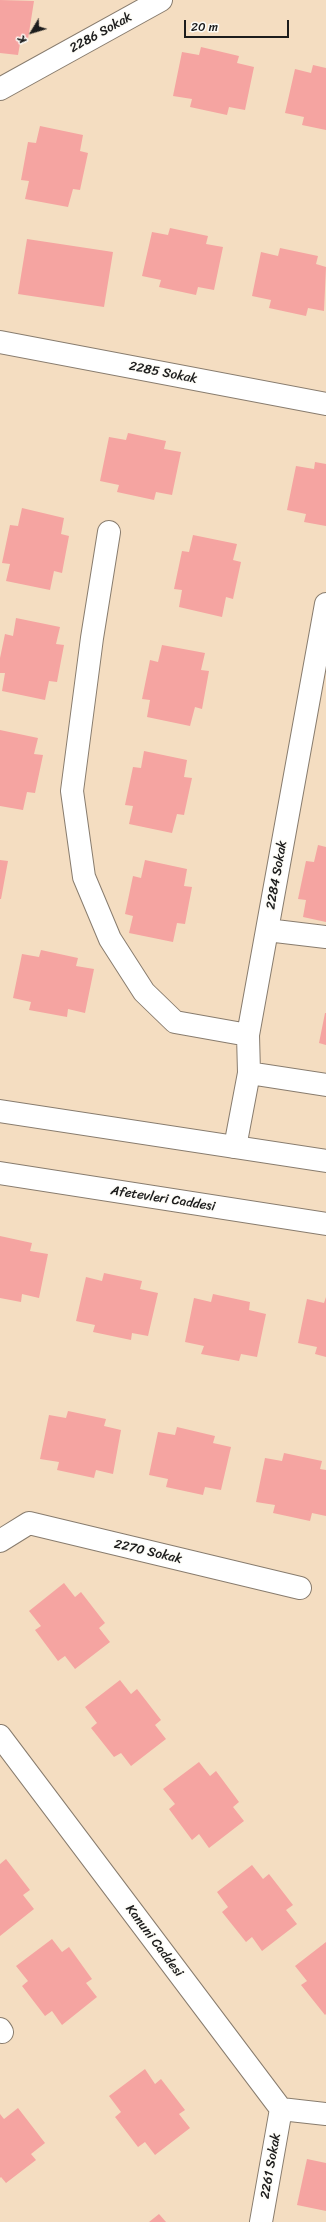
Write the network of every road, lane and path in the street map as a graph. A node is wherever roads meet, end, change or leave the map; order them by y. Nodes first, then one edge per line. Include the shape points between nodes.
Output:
1 (161, 0) edge
2 (0, 89) edge
3 (0, 342) edge
4 (326, 404) edge
5 (109, 532) dead end
6 (326, 604) edge
7 (267, 930) junction
8 (326, 937) edge
9 (248, 1035) junction
10 (249, 1073) junction
11 (326, 1085) edge
12 (0, 1111) edge
13 (235, 1147) junction
14 (326, 1162) edge
15 (0, 1173) edge
16 (326, 1224) edge
17 (0, 1541) edge
18 (300, 1588) dead end
19 (0, 1736) edge
20 (281, 2109) junction
21 (326, 2114) edge
22 (261, 2222) edge

1 - 2 street, 2286 Sokak
3 - 4 street, 2285 Sokak
5 - 9 street via 72,791 84,877 110,939 144,992 175,1022
6 - 7 street, 2284 Sokak
7 - 8 street
7 - 9 street, 2284 Sokak
9 - 10 street, 2284 Sokak
10 - 11 street
10 - 13 street, 2284 Sokak
12 - 13 street
13 - 14 street
15 - 16 street, Afetevleri Caddesi
17 - 18 street, 2270 Sokak via 29,1523
19 - 20 street, Kanuni Caddesi
20 - 21 street
20 - 22 street, 2261 Sokak

